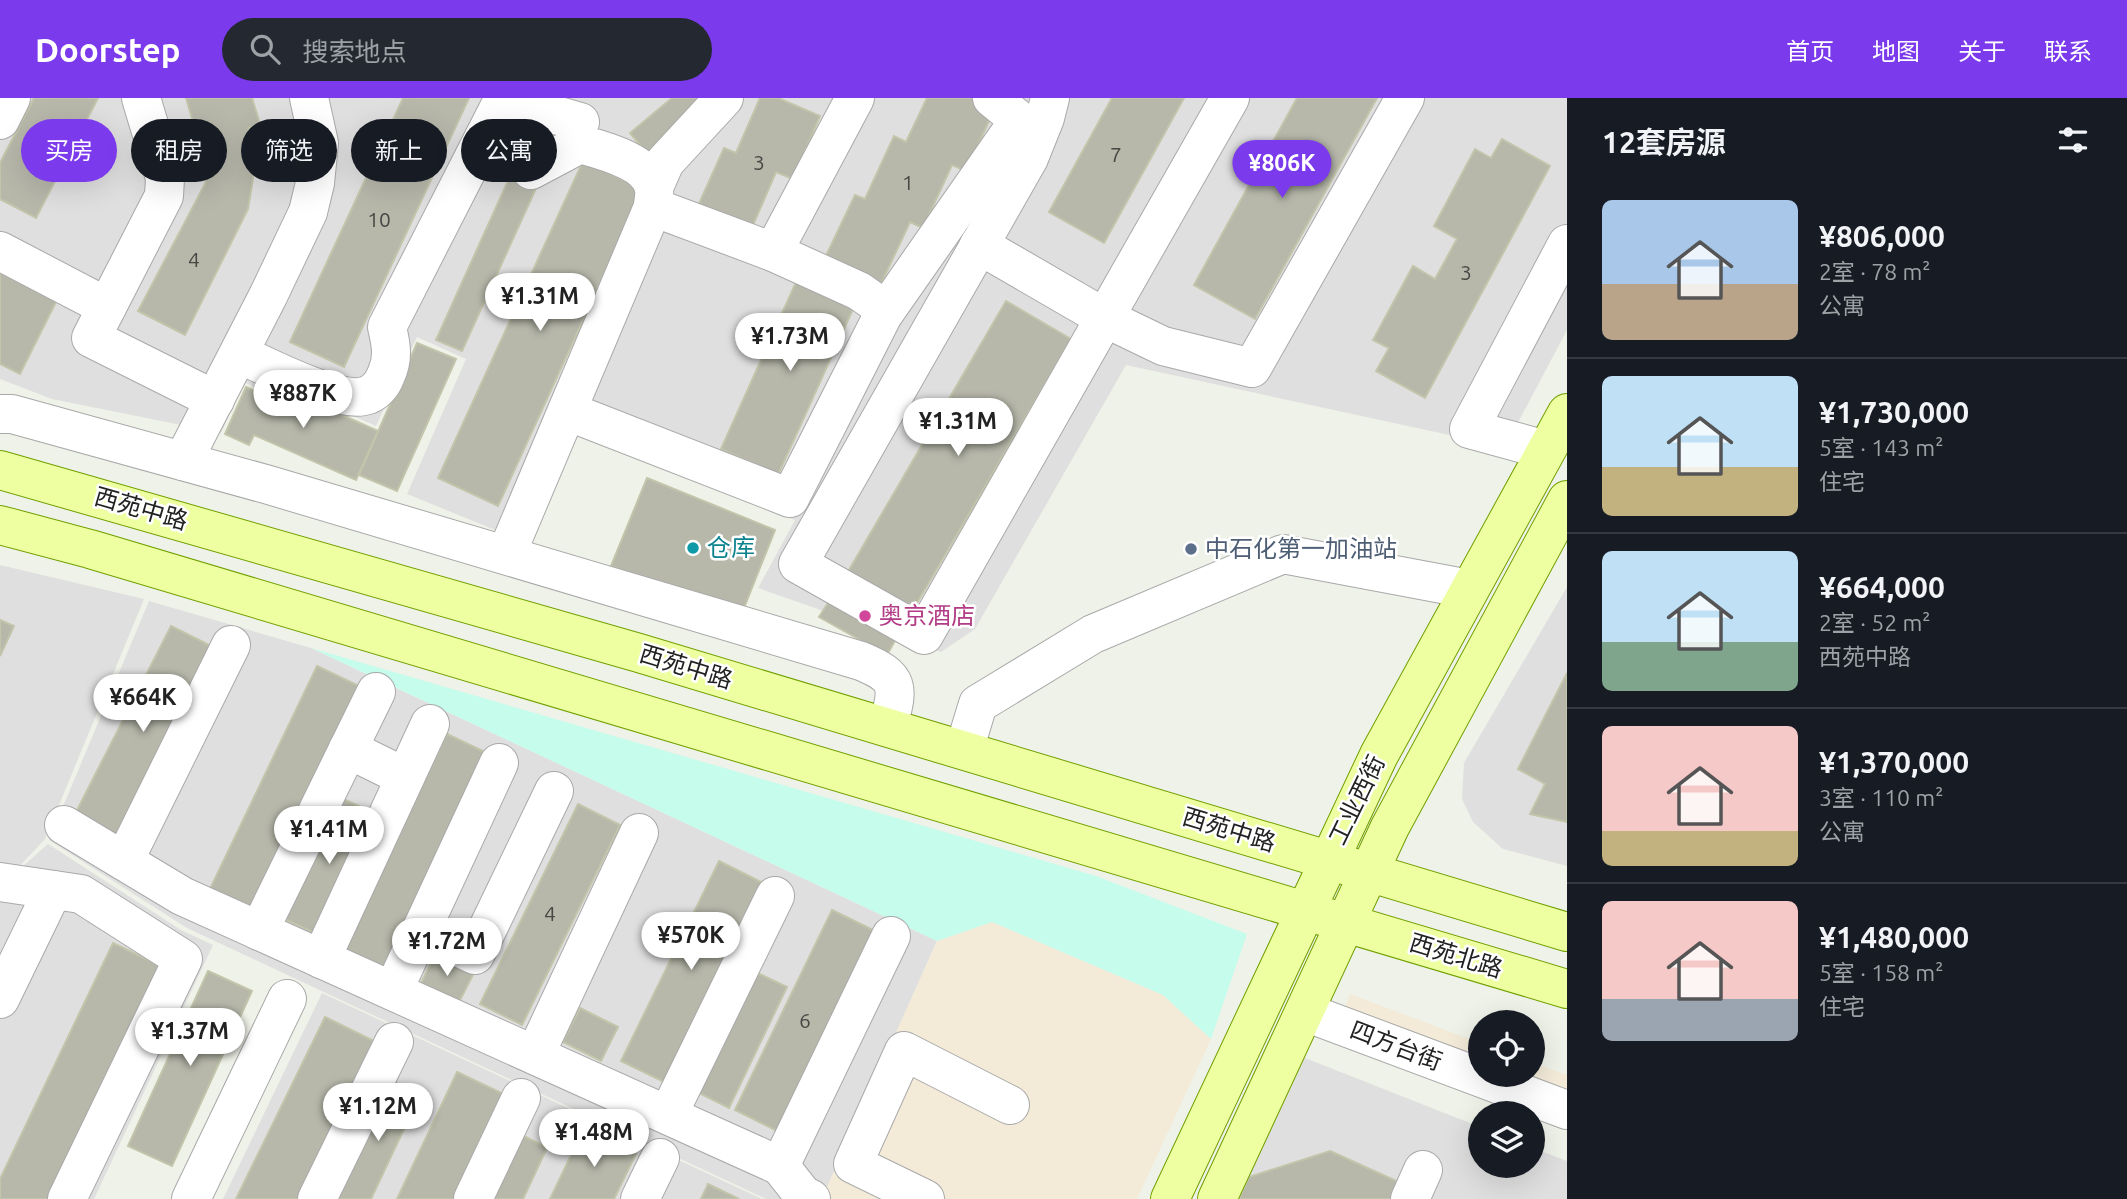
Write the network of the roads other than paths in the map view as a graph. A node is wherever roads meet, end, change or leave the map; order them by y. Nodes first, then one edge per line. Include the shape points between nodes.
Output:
1 (11, 98) edge
2 (141, 98) edge
3 (309, 98) edge
4 (724, 98) edge
5 (992, 98) edge
6 (1049, 98) edge
7 (1230, 98) edge
8 (1405, 98) edge
9 (845, 101) edge
10 (0, 120) edge
11 (580, 122) dead end
12 (557, 156) edge
13 (654, 197) junction
14 (1567, 244) edge
15 (979, 245) junction
16 (0, 250) edge
17 (773, 252) junction
18 (107, 307) junction
19 (886, 310) junction
20 (1105, 318) junction
21 (239, 354) junction
22 (215, 400) junction
23 (567, 411) junction
24 (1567, 413) edge
25 (0, 414) edge
26 (1546, 450) junction
27 (183, 461) junction
28 (0, 470) edge
29 (1567, 500) edge
30 (0, 526) edge
31 (506, 555) junction
32 (1469, 589) junction
33 (231, 645) dead end
34 (376, 692) dead end
35 (430, 724) dead end
36 (888, 727) junction
37 (348, 749) junction
38 (964, 750) junction
39 (499, 763) dead end
40 (405, 778) junction
41 (554, 791) dead end
42 (64, 825) dead end
43 (639, 833) dead end
44 (1328, 860) junction
45 (124, 861) junction
46 (1368, 873) junction
47 (0, 882) edge
48 (53, 890) junction
49 (775, 897) dead end
50 (1303, 911) junction
51 (1345, 923) junction
52 (421, 930) junction
53 (259, 931) junction
54 (1567, 932) edge
55 (891, 936) dead end
56 (321, 959) junction
57 (1567, 989) edge
58 (393, 991) junction
59 (0, 999) edge
60 (287, 999) dead end
61 (1304, 1012) junction
62 (394, 1042) dead end
63 (535, 1055) junction
64 (521, 1098) dead end
65 (1010, 1105) dead end
66 (1567, 1111) edge
67 (668, 1115) junction
68 (660, 1157) dead end
69 (780, 1166) junction
70 (67, 1199) edge
71 (191, 1199) edge
72 (317, 1199) edge
73 (473, 1199) edge
74 (640, 1199) edge
75 (811, 1199) edge
76 (925, 1199) edge
77 (1170, 1199) edge
78 (1217, 1199) edge

1 - 10 street
2 - 18 street via 166,178 164,196
3 - 21 street via 319,143 308,212
4 - 13 street via 665,162
5 - 19 street via 1019,120
6 - 15 street via 1029,158
7 - 20 street
8 - 20 street via 1252,368 1163,346
9 - 17 street
11 - 21 street via 503,100 387,327 390,366 383,384 368,395 330,393
12 - 13 street via 580,144 617,155 642,170
13 - 17 street
13 - 23 street
14 - 26 street via 1469,429
15 - 20 street
15 - 20 street via 799,565 925,635
16 - 18 street
17 - 19 street via 859,291
18 - 22 street via 92,338
19 - 23 street via 790,498
21 - 22 street
22 - 27 street
23 - 31 street
24 - 26 main road, 工业西街
25 - 27 street
26 - 32 main road, 工业西街
27 - 31 street
28 - 36 main road, 西苑中路
29 - 46 main road, 工业西街
30 - 50 main road
31 - 36 street via 883,670 894,684
32 - 38 street via 1283,554 1093,634 978,704
32 - 44 main road, 工业西街 via 1378,755
33 - 45 street
34 - 37 street
35 - 40 street
36 - 38 main road, 西苑中路
37 - 40 street
37 - 53 street
38 - 44 main road, 西苑中路
39 - 52 street
40 - 56 street
41 - 52 street via 475,955
42 - 45 street
43 - 63 street
44 - 46 main road, 西苑中路
44 - 50 main road, 工业西街
45 - 53 street via 182,896
46 - 51 main road, 工业西街
46 - 54 main road
47 - 48 street
48 - 59 street
48 - 70 street via 81,894 183,959
49 - 67 street
50 - 51 main road
50 - 77 main road, 工业西街
51 - 57 main road, 西苑北路
51 - 61 main road, 工业西街
52 - 58 street
53 - 56 street
55 - 69 street
56 - 58 street
58 - 63 street
60 - 71 street
61 - 66 street, 四方台街
61 - 78 main road, 工业西街
62 - 72 street
63 - 67 street
64 - 73 street
65 - 76 street via 904,1051 853,1164
67 - 69 street
68 - 74 street
69 - 75 street

